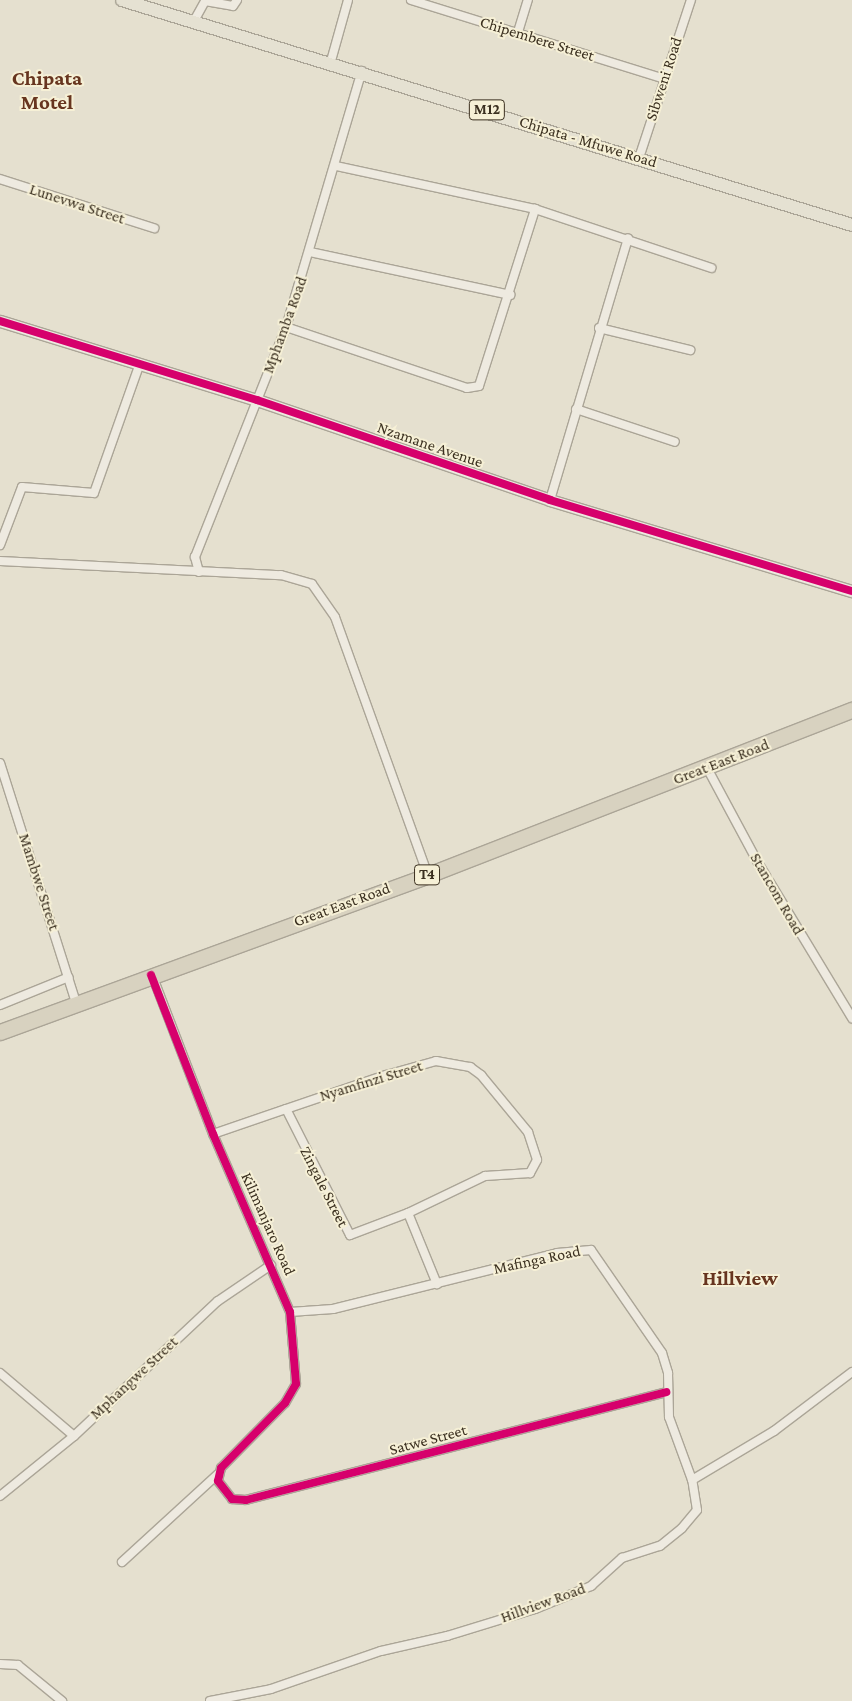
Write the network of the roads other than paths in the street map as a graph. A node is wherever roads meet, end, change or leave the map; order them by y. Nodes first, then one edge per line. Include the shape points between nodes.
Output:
1 (122, 0) edge
2 (237, 0) edge
3 (348, 0) edge
4 (410, 0) edge
5 (528, 0) edge
6 (690, 0) edge
7 (194, 21) junction
8 (518, 32) junction
9 (331, 61) junction
10 (362, 71) junction
11 (664, 79) junction
12 (639, 158) junction
13 (336, 166) junction
14 (0, 179) edge
15 (535, 209) junction
16 (852, 225) edge
17 (154, 228) dead end
18 (628, 238) junction
19 (310, 252) junction
20 (711, 268) dead end
21 (510, 295) junction
22 (0, 321) edge
23 (286, 327) junction
24 (599, 328) junction
25 (690, 350) dead end
26 (139, 366) junction
27 (257, 400) junction
28 (576, 409) junction
29 (675, 442) dead end
30 (550, 500) junction
31 (0, 545) edge
32 (0, 561) edge
33 (199, 572) junction
34 (852, 591) edge
35 (852, 710) edge
36 (0, 762) edge
37 (708, 768) junction
38 (428, 874) junction
39 (152, 975) junction
40 (70, 977) junction
41 (76, 1003) junction
42 (0, 1005) edge
43 (852, 1018) edge
44 (0, 1032) edge
45 (286, 1109) junction
46 (213, 1134) junction
47 (408, 1214) junction
48 (271, 1265) junction
49 (437, 1284) junction
50 (290, 1312) junction
51 (852, 1372) edge
52 (0, 1373) edge
53 (666, 1392) junction
54 (74, 1436) junction
55 (219, 1471) junction
56 (692, 1480) junction
57 (0, 1496) edge
58 (122, 1562) dead end
59 (0, 1664) edge
60 (62, 1701) edge
61 (210, 1701) edge

1 - 7 main road, Chipata - Mfuwe Road / M12
2 - 7 street via 233,6 205,1
3 - 9 street
4 - 8 street, Chipembere Street
5 - 8 street
6 - 11 street, Sibweni Road
7 - 9 main road, Chipata - Mfuwe Road / M12
8 - 11 street, Chipembere Street
9 - 10 main road, Chipata - Mfuwe Road / M12
10 - 12 main road, Chipata - Mfuwe Road / M12
10 - 13 street, Mphamba Road
11 - 12 street, Sibweni Road
12 - 16 main road, Chipata - Mfuwe Road / M12
13 - 15 street
13 - 19 street, Mphamba Road
14 - 17 street, Lunevwa Street
15 - 18 street
15 - 21 street
18 - 20 street
18 - 24 street
19 - 21 street
19 - 23 street, Mphamba Road
21 - 23 street via 484,377 473,388
22 - 26 street, Nzamane Avenue
23 - 27 street, Mphamba Road
24 - 25 street
24 - 28 street
26 - 27 street, Nzamane Avenue
26 - 31 street via 94,493 22,487
27 - 30 street, Nzamane Avenue
27 - 33 street, Mphamba Road via 195,557
28 - 29 street
28 - 30 street
30 - 34 street, Nzamane Avenue
32 - 33 street
33 - 38 street via 301,578 323,596
35 - 37 highway, Great East Road / T4
36 - 40 street, Mambwe Street
37 - 38 highway, Great East Road / T4
37 - 43 street, Stancom Road via 762,869
38 - 39 highway, Great East Road / T4
39 - 41 highway, Great East Road / T4
39 - 46 street, Kilimanjaro Road
40 - 41 street, Mambwe Street
40 - 42 street
41 - 44 highway, Great East Road / T4
45 - 46 street, Nyamfinzi Street
45 - 47 street, Zingale Street via 344,1231 356,1235
45 - 47 street, Nyamfinzi Street via 436,1061 470,1067 481,1074 535,1146 537,1160 530,1173 485,1176
46 - 48 street, Kilimanjaro Road
47 - 49 street
48 - 50 street, Kilimanjaro Road
48 - 54 street, Mphangwe Street via 218,1301
49 - 50 street, Mafinga Road via 333,1309
49 - 53 street, Mafinga Road via 557,1253 591,1250 662,1353 668,1373
50 - 55 street, Kilimanjaro Road via 298,1370 292,1394
51 - 56 street via 774,1431
52 - 54 street
53 - 55 street, Satwe Street via 246,1500 232,1499 223,1490
53 - 56 street, Mafinga Road via 669,1417
54 - 57 street, Mphangwe Street
55 - 58 street, Kilimanjaro Road
56 - 61 street, Hillview Road via 697,1510 682,1528 660,1546 622,1558 592,1586 447,1636 381,1651 271,1689
59 - 60 street via 18,1665

